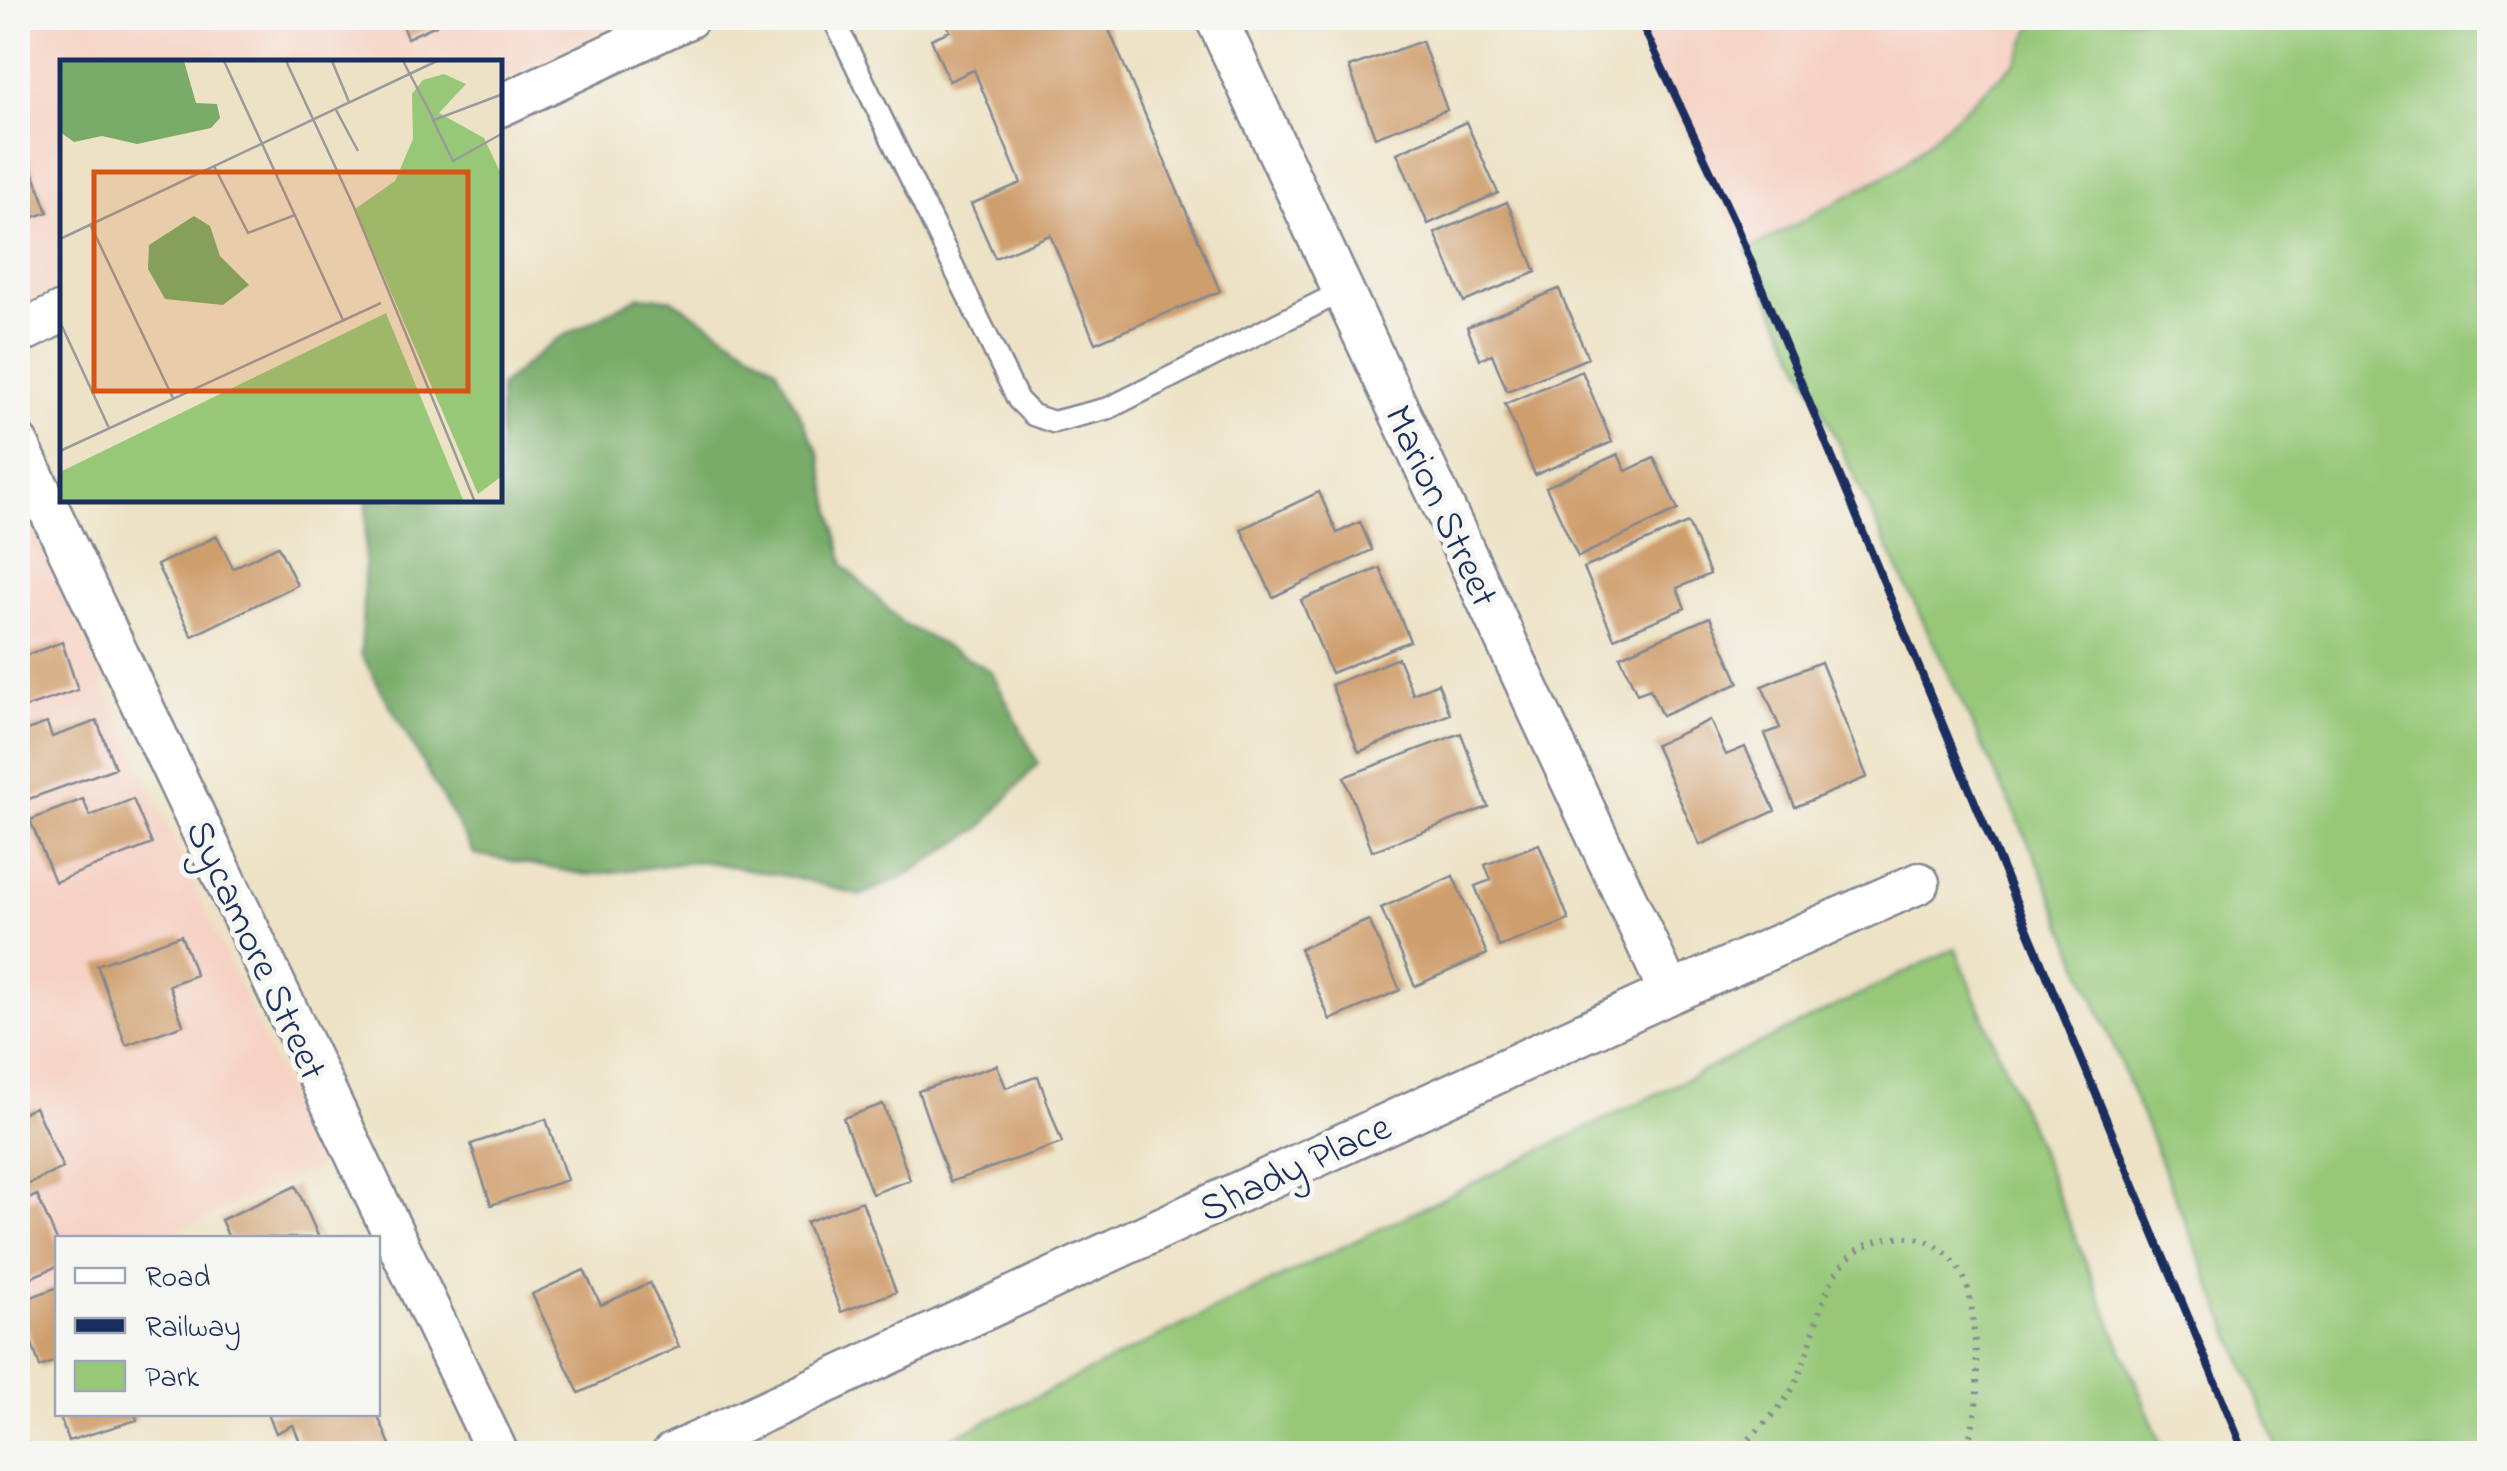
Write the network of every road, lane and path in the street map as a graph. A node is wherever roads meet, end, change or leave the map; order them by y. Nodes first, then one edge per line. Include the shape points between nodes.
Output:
1 (688, 18) edge
2 (833, 18) edge
3 (1216, 18) edge
4 (502, 105) edge
5 (1343, 291) junction
6 (60, 313) edge
7 (18, 334) edge
8 (18, 444) edge
9 (1919, 883) dead end
10 (1670, 993) junction
11 (498, 1454) edge
12 (672, 1454) edge
13 (1735, 1454) edge
14 (1962, 1454) edge

1 - 4 street
2 - 5 lane via 1018,400 1033,415 1054,422 1109,408
3 - 5 street, Marion Street
5 - 10 street, Marion Street
6 - 7 street
8 - 11 street, Sycamore Street
9 - 10 street, Shady Place
10 - 12 street, Shady Place
13 - 14 path via 1791,1392 1831,1279 1864,1245 1897,1236 1925,1240 1951,1255 1969,1285 1976,1406 1975,1428

